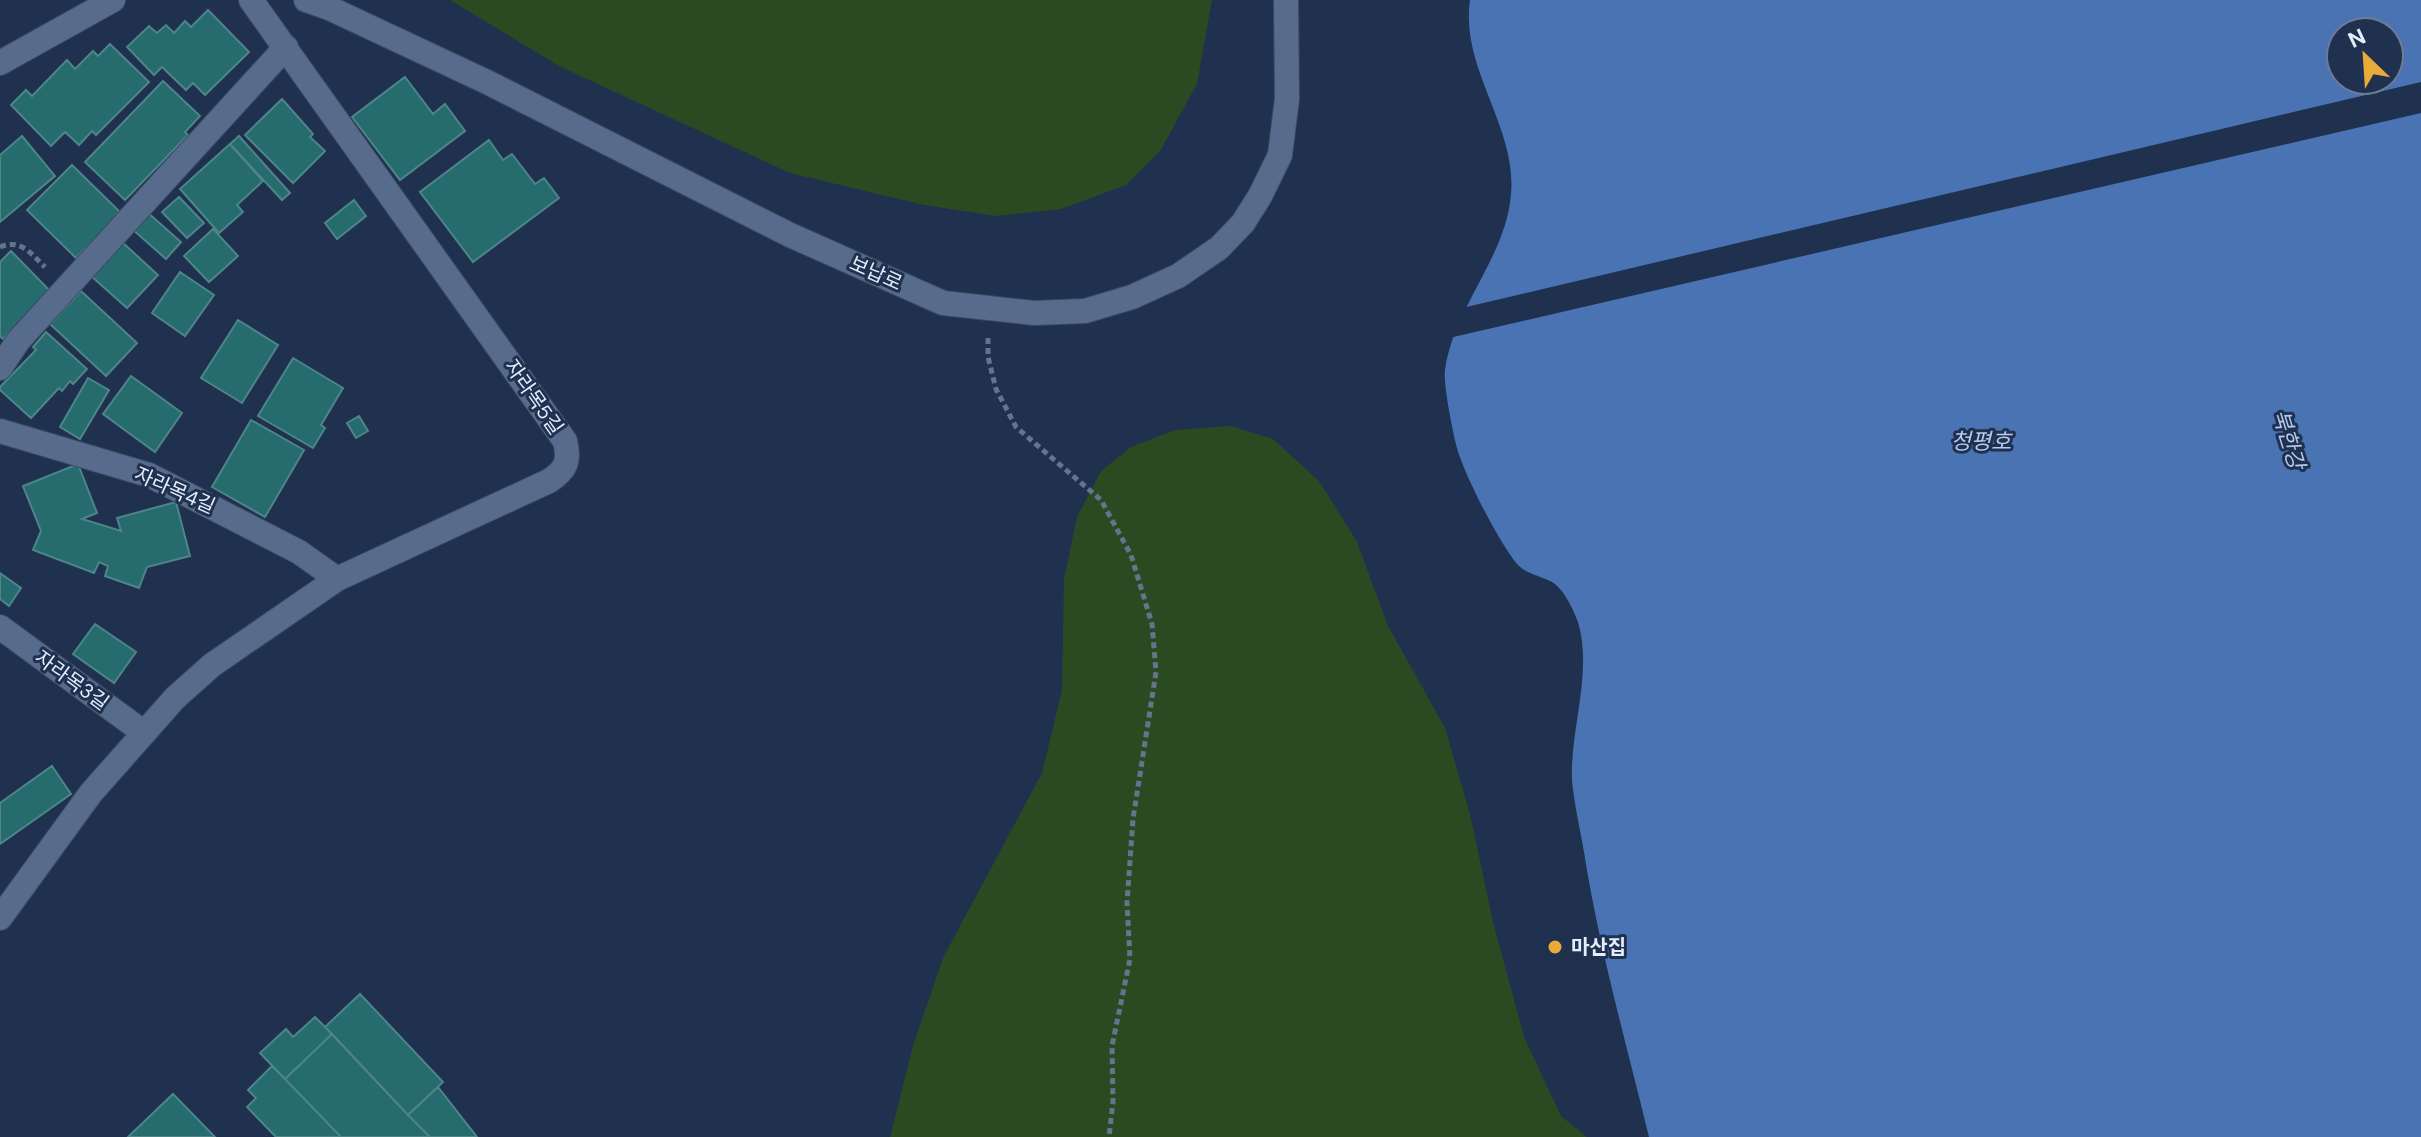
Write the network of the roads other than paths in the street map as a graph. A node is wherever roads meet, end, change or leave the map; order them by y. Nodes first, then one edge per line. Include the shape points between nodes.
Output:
1 (113, 0) edge
2 (251, 0) edge
3 (306, 0) edge
4 (1286, 0) edge
5 (286, 47) junction
6 (0, 63) edge
7 (0, 368) edge
8 (0, 431) edge
9 (337, 579) junction
10 (0, 627) edge
11 (143, 732) junction
12 (0, 918) edge

1 - 6 street
2 - 5 street, 자라목5길
3 - 4 street, 보납로 via 487,82 790,235 943,303 1034,313 1085,311 1132,297 1178,276 1219,248 1243,223 1280,155 1287,99
5 - 7 street via 66,287
5 - 9 street, 자라목5길 via 565,441 568,455 566,465 549,481
8 - 9 street, 자라목4길 via 149,475 299,552
9 - 11 street, 자라목5길 via 212,665
10 - 11 street, 자라목3길
11 - 12 street, 자라목5길 via 91,793

